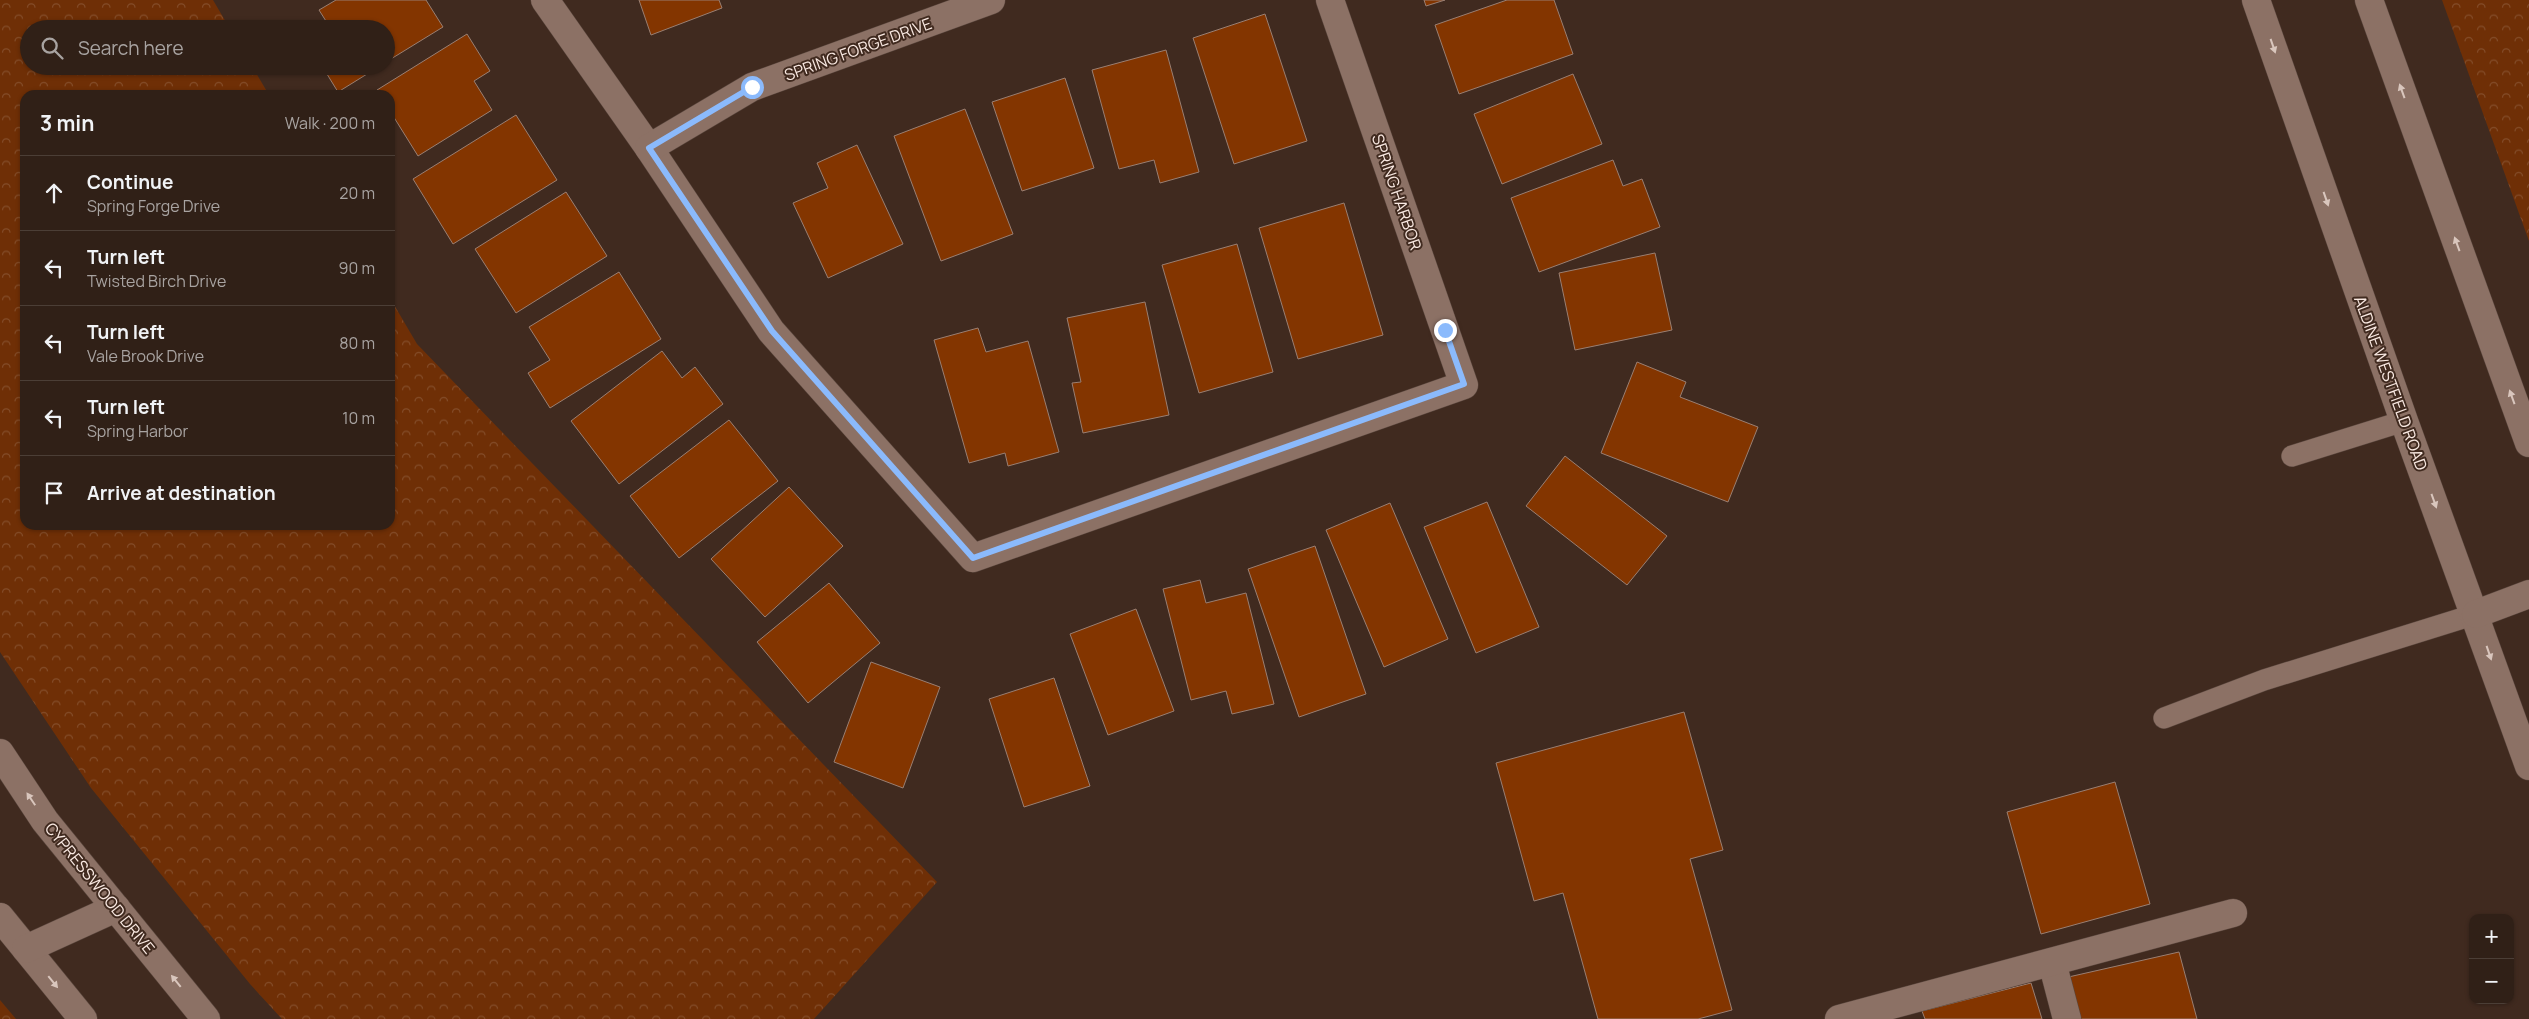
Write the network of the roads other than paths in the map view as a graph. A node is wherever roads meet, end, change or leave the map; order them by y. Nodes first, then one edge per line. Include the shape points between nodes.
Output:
1 (545, 0) edge
2 (992, 0) edge
3 (1330, 0) edge
4 (2256, 0) edge
5 (2369, 0) edge
6 (649, 148) junction
7 (2404, 421) junction
8 (2529, 443) edge
9 (2292, 456) dead end
10 (2529, 594) edge
11 (2476, 614) junction
12 (2164, 718) dead end
13 (0, 753) edge
14 (2529, 766) edge
15 (116, 908) junction
16 (2232, 913) dead end
17 (0, 917) edge
18 (26, 949) junction
19 (2052, 962) junction
20 (1899, 1011) edge
21 (82, 1019) edge
22 (206, 1019) edge
23 (1839, 1019) edge
24 (2067, 1019) edge

1 - 6 street
2 - 6 street, SPRING FORGE DRIVE via 752,87
3 - 6 street, SPRING HARBOR via 1464,384 973,558 772,331
4 -> 7 street, ALDINE WESTFIELD ROAD
8 -> 5 street
7 - 9 lane
7 -> 11 street, ALDINE WESTFIELD ROAD
10 - 11 street
11 - 12 lane via 2264,680
11 -> 14 street, ALDINE WESTFIELD ROAD
15 -> 13 street, CYPRESSWOOD DRIVE via 45,821
15 - 18 street
22 -> 15 street, CYPRESSWOOD DRIVE
16 - 19 street
17 - 18 street
18 -> 21 street
19 - 20 street
19 - 24 street
20 - 23 street

